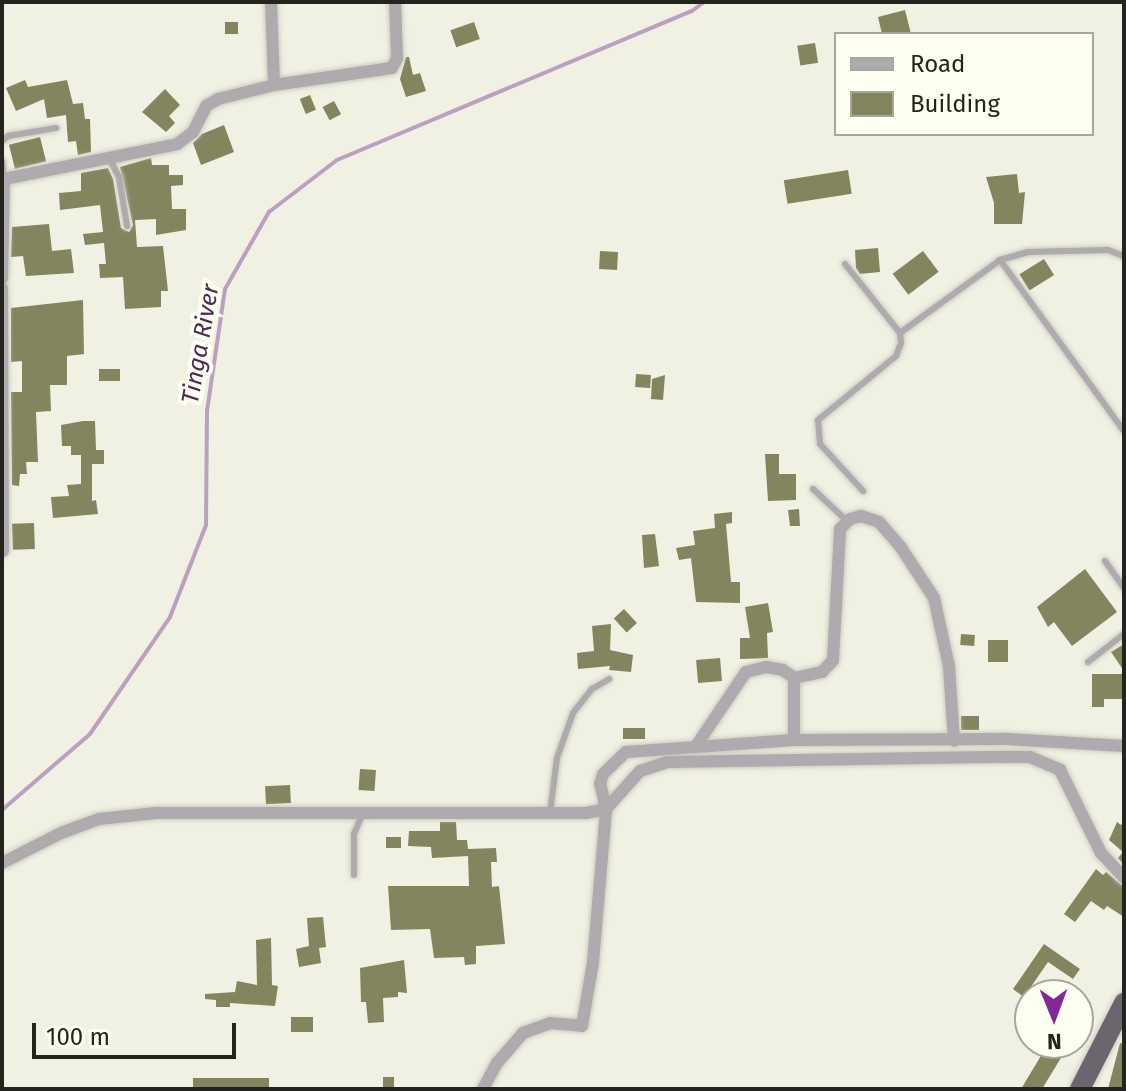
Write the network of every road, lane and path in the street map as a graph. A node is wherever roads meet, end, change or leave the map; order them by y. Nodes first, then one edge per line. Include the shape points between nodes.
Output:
1 (271, 2) edge
2 (395, 2) edge
3 (274, 85) junction
4 (56, 128) dead end
5 (2, 141) edge
6 (107, 157) junction
7 (2, 161) edge
8 (4, 179) junction
9 (127, 226) dead end
10 (1124, 256) edge
11 (1000, 260) junction
12 (845, 264) dead end
13 (2, 279) edge
14 (2, 288) edge
15 (900, 333) junction
16 (1124, 431) edge
17 (813, 489) dead end
18 (863, 491) dead end
19 (847, 521) junction
20 (3, 551) edge
21 (1105, 561) dead end
22 (1124, 588) edge
23 (1124, 634) edge
24 (1088, 662) dead end
25 (794, 678) junction
26 (609, 679) dead end
27 (794, 740) junction
28 (954, 741) junction
29 (696, 746) junction
30 (1124, 746) edge
31 (606, 809) junction
32 (550, 812) junction
33 (362, 815) junction
34 (2, 863) edge
35 (354, 875) dead end
36 (1124, 878) edge
37 (1124, 1003) edge
38 (483, 1089) edge
39 (1080, 1089) edge

1 - 3 street
2 - 3 street via 397,58 392,68
3 - 6 street via 214,101 193,132 177,144
4 - 5 lane
6 - 8 street
6 - 9 lane via 116,168
7 - 8 lane
8 - 13 street
10 - 11 lane via 1108,250 1028,252
11 - 15 lane
11 - 16 lane
12 - 15 lane
14 - 20 street
15 - 18 lane via 896,356 818,420 820,444
17 - 19 lane
19 - 25 street via 840,529 833,660 822,672
19 - 28 street via 861,516 879,522 934,598 949,666
21 - 22 lane
23 - 24 lane
25 - 27 street
25 - 29 street via 766,667 746,672
26 - 32 lane via 592,689 573,713 557,758
27 - 28 street
27 - 29 street
28 - 30 street
29 - 31 street via 626,752 603,774 600,793
31 - 32 street
31 - 36 street via 640,771 668,762 1030,757 1060,770 1101,853
31 - 38 street via 582,1026 550,1023 523,1033
32 - 33 street
33 - 34 street via 156,813 99,819
33 - 35 lane via 354,834
37 - 39 highway

